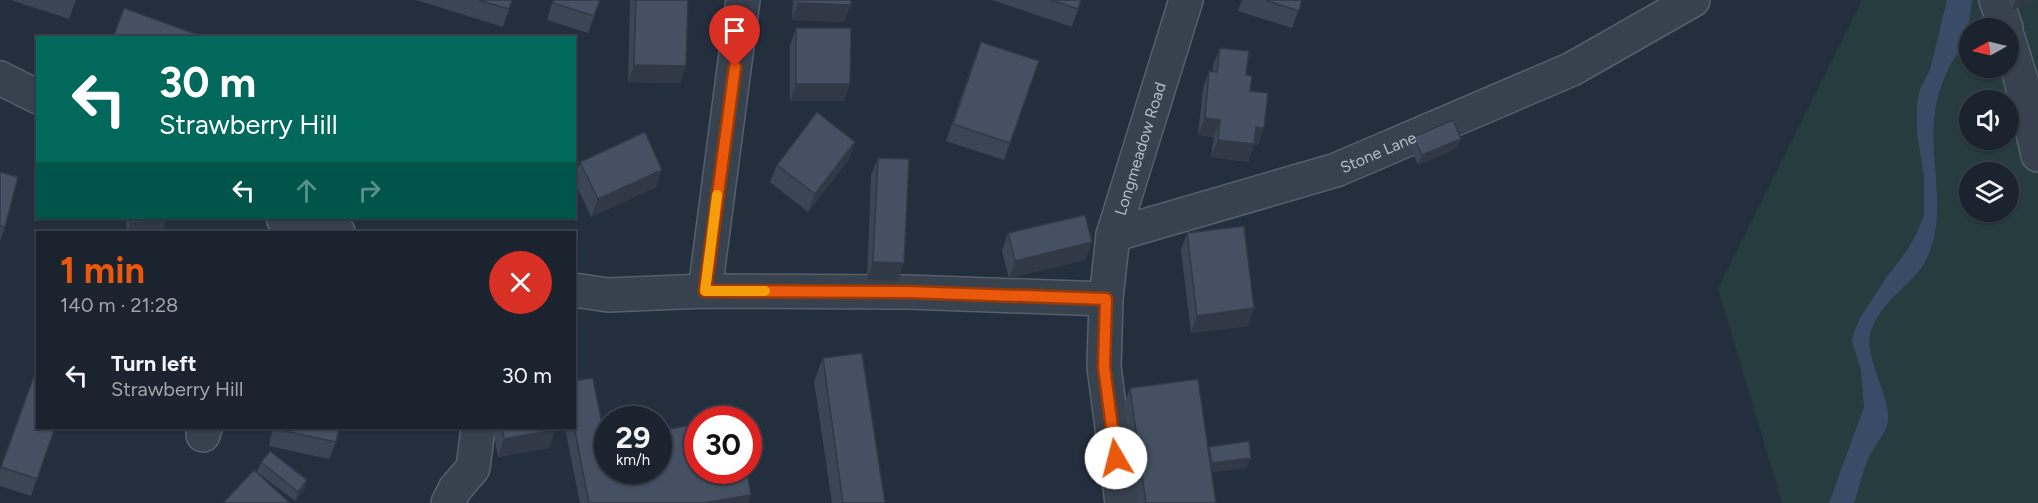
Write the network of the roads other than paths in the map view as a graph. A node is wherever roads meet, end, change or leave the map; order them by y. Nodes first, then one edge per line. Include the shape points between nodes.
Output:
1 (744, 0) edge
2 (1186, 0) edge
3 (1693, 0) edge
4 (1996, 0) edge
5 (2002, 18) edge
6 (2019, 74) edge
7 (0, 78) edge
8 (36, 96) edge
9 (2038, 154) edge
10 (287, 219) edge
11 (334, 231) edge
12 (1113, 236) junction
13 (576, 290) edge
14 (705, 291) junction
15 (1106, 299) junction
16 (478, 429) edge
17 (448, 503) edge
18 (1122, 503) edge

1 - 14 street
2 - 12 street, Longmeadow Road
3 - 12 street, Stone Lane via 1572,69 1336,170
4 - 5 street
6 - 9 street
7 - 8 street
10 - 11 street
12 - 15 street, Longmeadow Road
13 - 14 street via 608,294
14 - 15 street via 908,292
15 - 18 street, Longmeadow Road via 1104,367
16 - 17 street via 473,468

